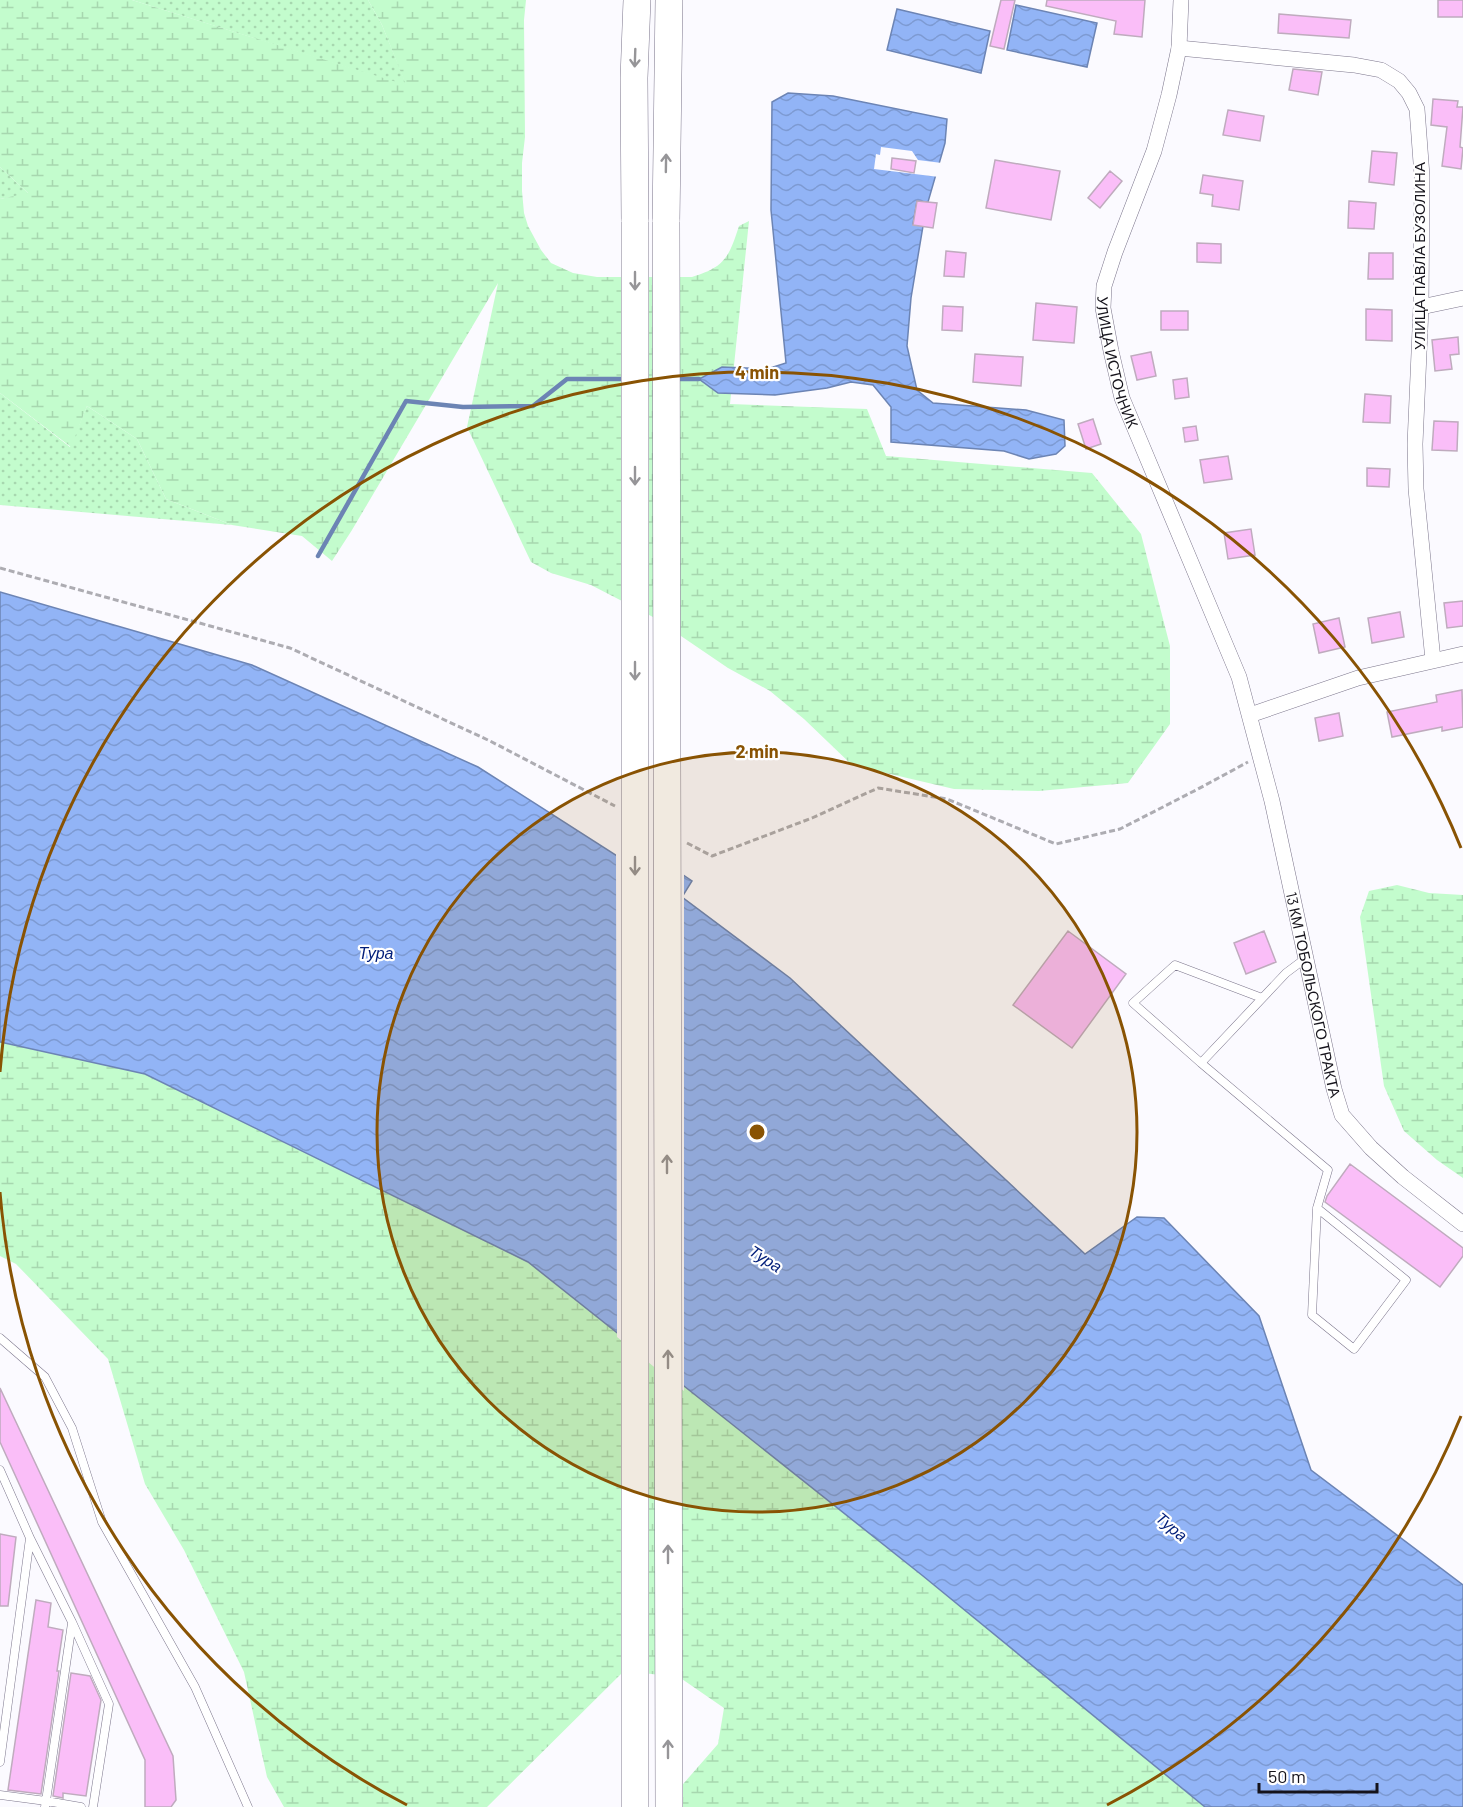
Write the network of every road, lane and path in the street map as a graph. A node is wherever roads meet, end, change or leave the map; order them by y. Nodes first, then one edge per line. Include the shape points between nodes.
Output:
1 (637, 0) edge
2 (669, 0) edge
3 (1181, 0) edge
4 (1179, 48) junction
5 (1463, 298) edge
6 (1421, 307) junction
7 (1463, 654) edge
8 (1433, 660) junction
9 (1250, 715) junction
10 (1306, 958) junction
11 (1262, 998) junction
12 (1201, 1063) junction
13 (1317, 1208) junction
14 (1463, 1224) edge
15 (0, 1338) edge
16 (0, 1470) edge
17 (30, 1538) junction
18 (72, 1622) junction
19 (0, 1762) edge
20 (0, 1795) edge
21 (45, 1804) edge
22 (81, 1807) edge
23 (93, 1807) edge
24 (248, 1807) edge
25 (635, 1807) edge
26 (669, 1807) edge

1 -> 25 highway, bridge
26 -> 2 highway, bridge
3 - 4 street, УЛИЦА ИСТОЧНИК
4 - 6 street, УЛИЦА ПАВЛА БУЗОЛИНА via 1354,65 1381,70 1399,81 1417,109 1422,176
4 - 9 street, УЛИЦА ИСТОЧНИК via 1154,151 1104,286 1103,308 1122,398 1239,676
5 - 6 street
6 - 8 street, УЛИЦА ПАВЛА БУЗОЛИНА via 1414,444
7 - 8 street
8 - 9 street via 1358,678
9 - 10 street, 13 КМ ТОБОЛЬСКОГО ТРАКТА
10 - 11 lane
10 - 14 street, 13 КМ ТОБОЛЬСКОГО ТРАКТА via 1342,1115 1371,1148
11 - 12 lane
11 - 12 lane via 1174,965 1133,1003
12 - 13 lane via 1328,1170
13 - 13 lane via 1312,1314 1354,1349 1406,1280
15 - 24 lane via 45,1377 67,1418 102,1522 195,1687
16 - 17 lane
17 - 18 lane
17 - 19 lane
18 - 21 lane
18 - 23 lane via 110,1704
20 - 21 lane
21 - 22 lane

